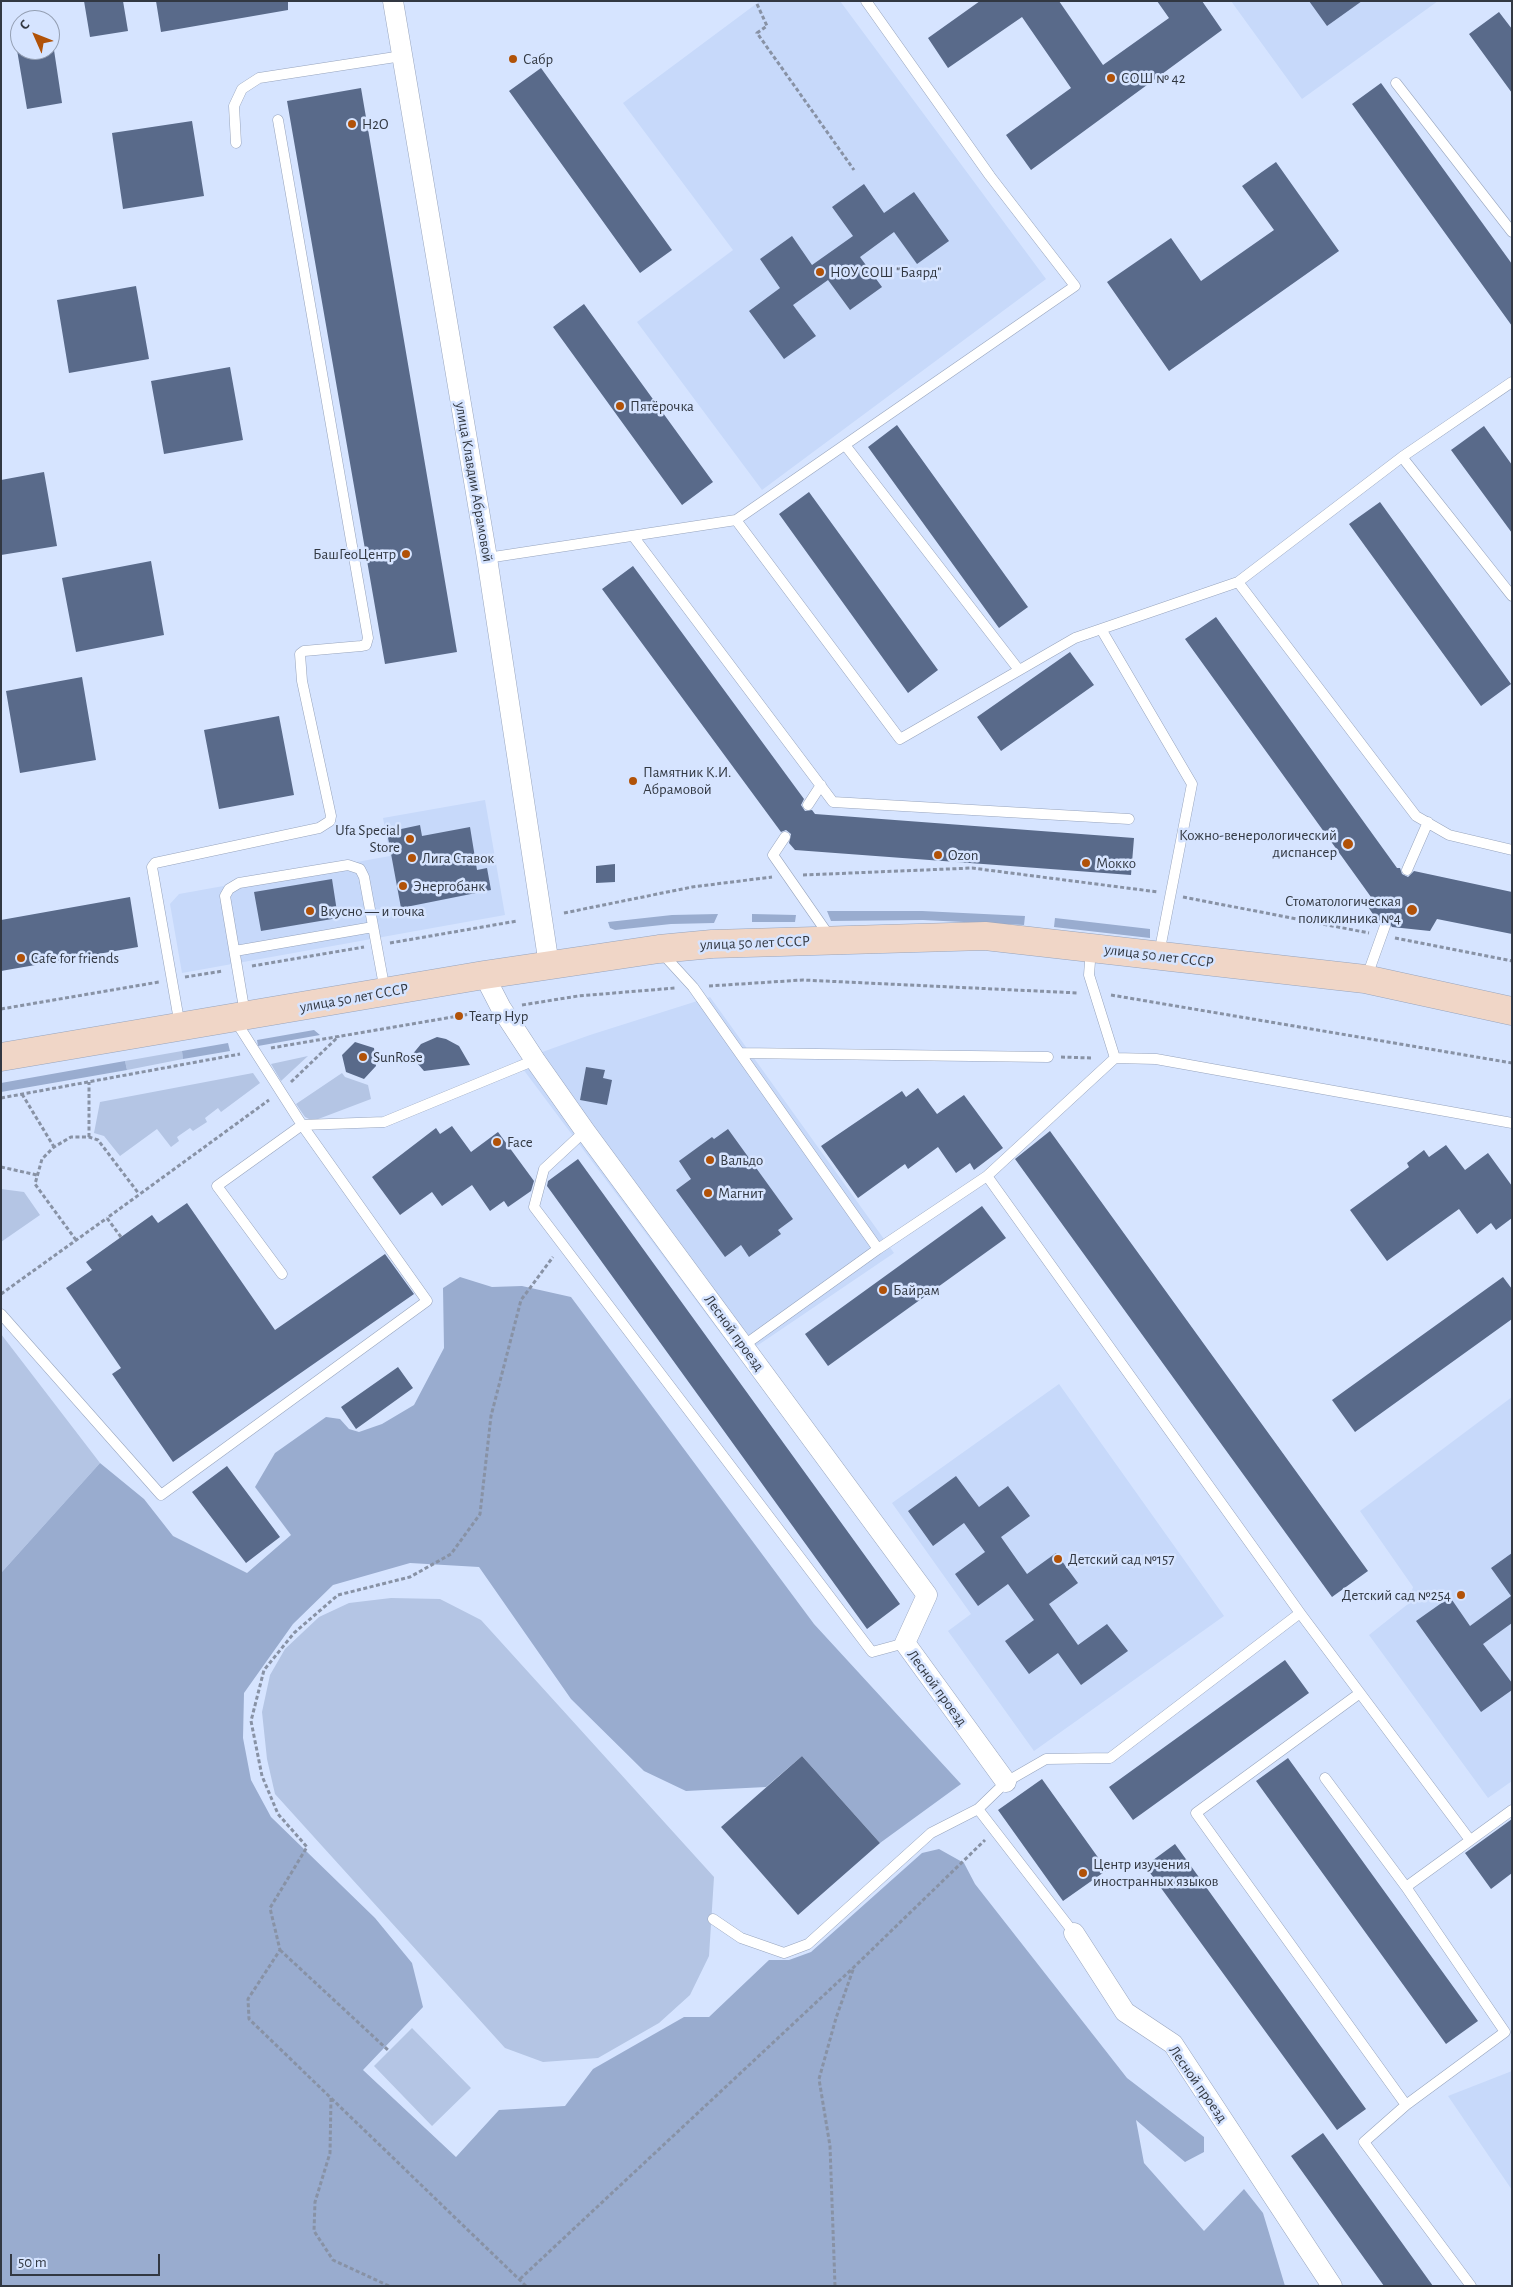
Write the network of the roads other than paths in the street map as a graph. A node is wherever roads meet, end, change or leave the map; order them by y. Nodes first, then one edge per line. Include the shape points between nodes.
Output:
1 (866, 1) edge
2 (398, 2) edge
3 (402, 56) junction
4 (1396, 83) dead end
5 (278, 120) dead end
6 (236, 143) dead end
7 (1512, 232) edge
8 (1512, 382) edge
9 (845, 445) junction
10 (1402, 457) junction
11 (736, 520) junction
12 (633, 536) junction
13 (487, 558) junction
14 (1238, 582) junction
15 (1512, 596) edge
16 (1101, 628) junction
17 (1019, 670) junction
18 (821, 785) junction
19 (808, 805) dead end
20 (1129, 819) dead end
21 (1428, 822) junction
22 (785, 837) dead end
23 (1512, 850) edge
24 (1407, 870) dead end
25 (373, 927) junction
26 (1383, 931) road end
27 (832, 940) junction
28 (1092, 948) junction
29 (659, 949) junction
30 (234, 951) junction
31 (1158, 956) junction
32 (549, 965) junction
33 (484, 975) junction
34 (1365, 979) junction
35 (385, 992) junction
36 (1512, 1011) edge
37 (240, 1018) junction
38 (180, 1028) junction
39 (740, 1053) junction
40 (1, 1057) edge
41 (1048, 1057) road end
42 (1114, 1058) junction
43 (535, 1060) junction
44 (1512, 1123) edge
45 (302, 1125) junction
46 (585, 1131) junction
47 (987, 1176) junction
48 (878, 1248) junction
49 (282, 1274) dead end
50 (1, 1314) edge
51 (743, 1346) junction
52 (1300, 1613) junction
53 (905, 1644) junction
54 (1360, 1693) junction
55 (1325, 1778) dead end
56 (1006, 1782) junction
57 (978, 1809) junction
58 (1512, 1810) edge
59 (1470, 1840) junction
60 (1406, 1887) junction
61 (713, 1919) dead end
62 (1074, 1933) joint
63 (1406, 2106) junction
64 (1332, 2286) edge
65 (1471, 2286) edge

1 - 9 lane via 990,176 1074,286
2 - 3 street, улица Клавдии Абрамовой
3 - 6 lane via 259,78 242,89 234,106
3 - 13 street, улица Клавдии Абрамовой
4 - 7 lane
5 - 38 lane via 368,638 361,646 300,654 302,681 330,822 320,828 155,863 152,867
8 - 10 lane
9 - 11 lane
9 - 17 lane
10 - 14 lane
10 - 15 lane
11 - 12 lane
11 - 17 lane via 900,739
12 - 13 lane
12 - 18 lane
13 - 32 street, улица Клавдии Абрамовой
14 - 16 lane
14 - 21 lane via 1416,816
16 - 17 lane via 1075,638
16 - 31 lane via 1192,784
18 - 19 lane
18 - 20 lane via 833,802
21 - 23 lane via 1449,835
21 - 24 lane
22 - 27 lane via 773,855
25 - 30 lane
25 - 30 lane via 364,877 360,869 348,865 239,883 229,888 225,896
25 - 35 lane
26 - 34 lane
27 - 28 main road, улица 50 лет СССР via 985,936
27 - 29 main road, улица 50 лет СССР
28 - 31 main road, улица 50 лет СССР
28 - 42 lane via 1089,975
29 - 32 main road, улица 50 лет СССР
29 - 39 lane via 693,987
30 - 37 lane
31 - 34 main road, улица 50 лет СССР
32 - 33 main road, улица 50 лет СССР
33 - 35 main road, улица 50 лет СССР
33 - 43 street, Лесной проезд
34 - 36 main road, улица 50 лет СССР
35 - 37 main road, улица 50 лет СССР
37 - 38 main road, улица 50 лет СССР
37 - 45 lane via 256,1051
38 - 40 main road, улица 50 лет СССР
39 - 41 lane
39 - 48 lane
42 - 44 lane via 1156,1059
42 - 47 lane
43 - 45 lane via 384,1122
43 - 46 street, Лесной проезд
45 - 49 lane via 217,1186
45 - 50 lane via 427,1301 161,1495
46 - 51 street, Лесной проезд
46 - 53 lane via 544,1169 534,1207 872,1652
47 - 48 lane
47 - 52 lane
48 - 51 lane
51 - 53 street, Лесной проезд via 927,1596
52 - 54 lane
52 - 56 lane via 1110,1758 1046,1759
53 - 56 street, Лесной проезд
54 - 59 lane
54 - 63 lane via 1196,1813
55 - 60 lane
56 - 57 lane
57 - 61 lane via 931,1833 808,1944 784,1953 741,1938
57 - 62 lane, Лесной проезд
58 - 59 lane
59 - 60 lane
60 - 63 lane via 1505,2032
62 - 64 street, Лесной проезд via 1125,2012 1173,2044
63 - 65 lane via 1364,2142

